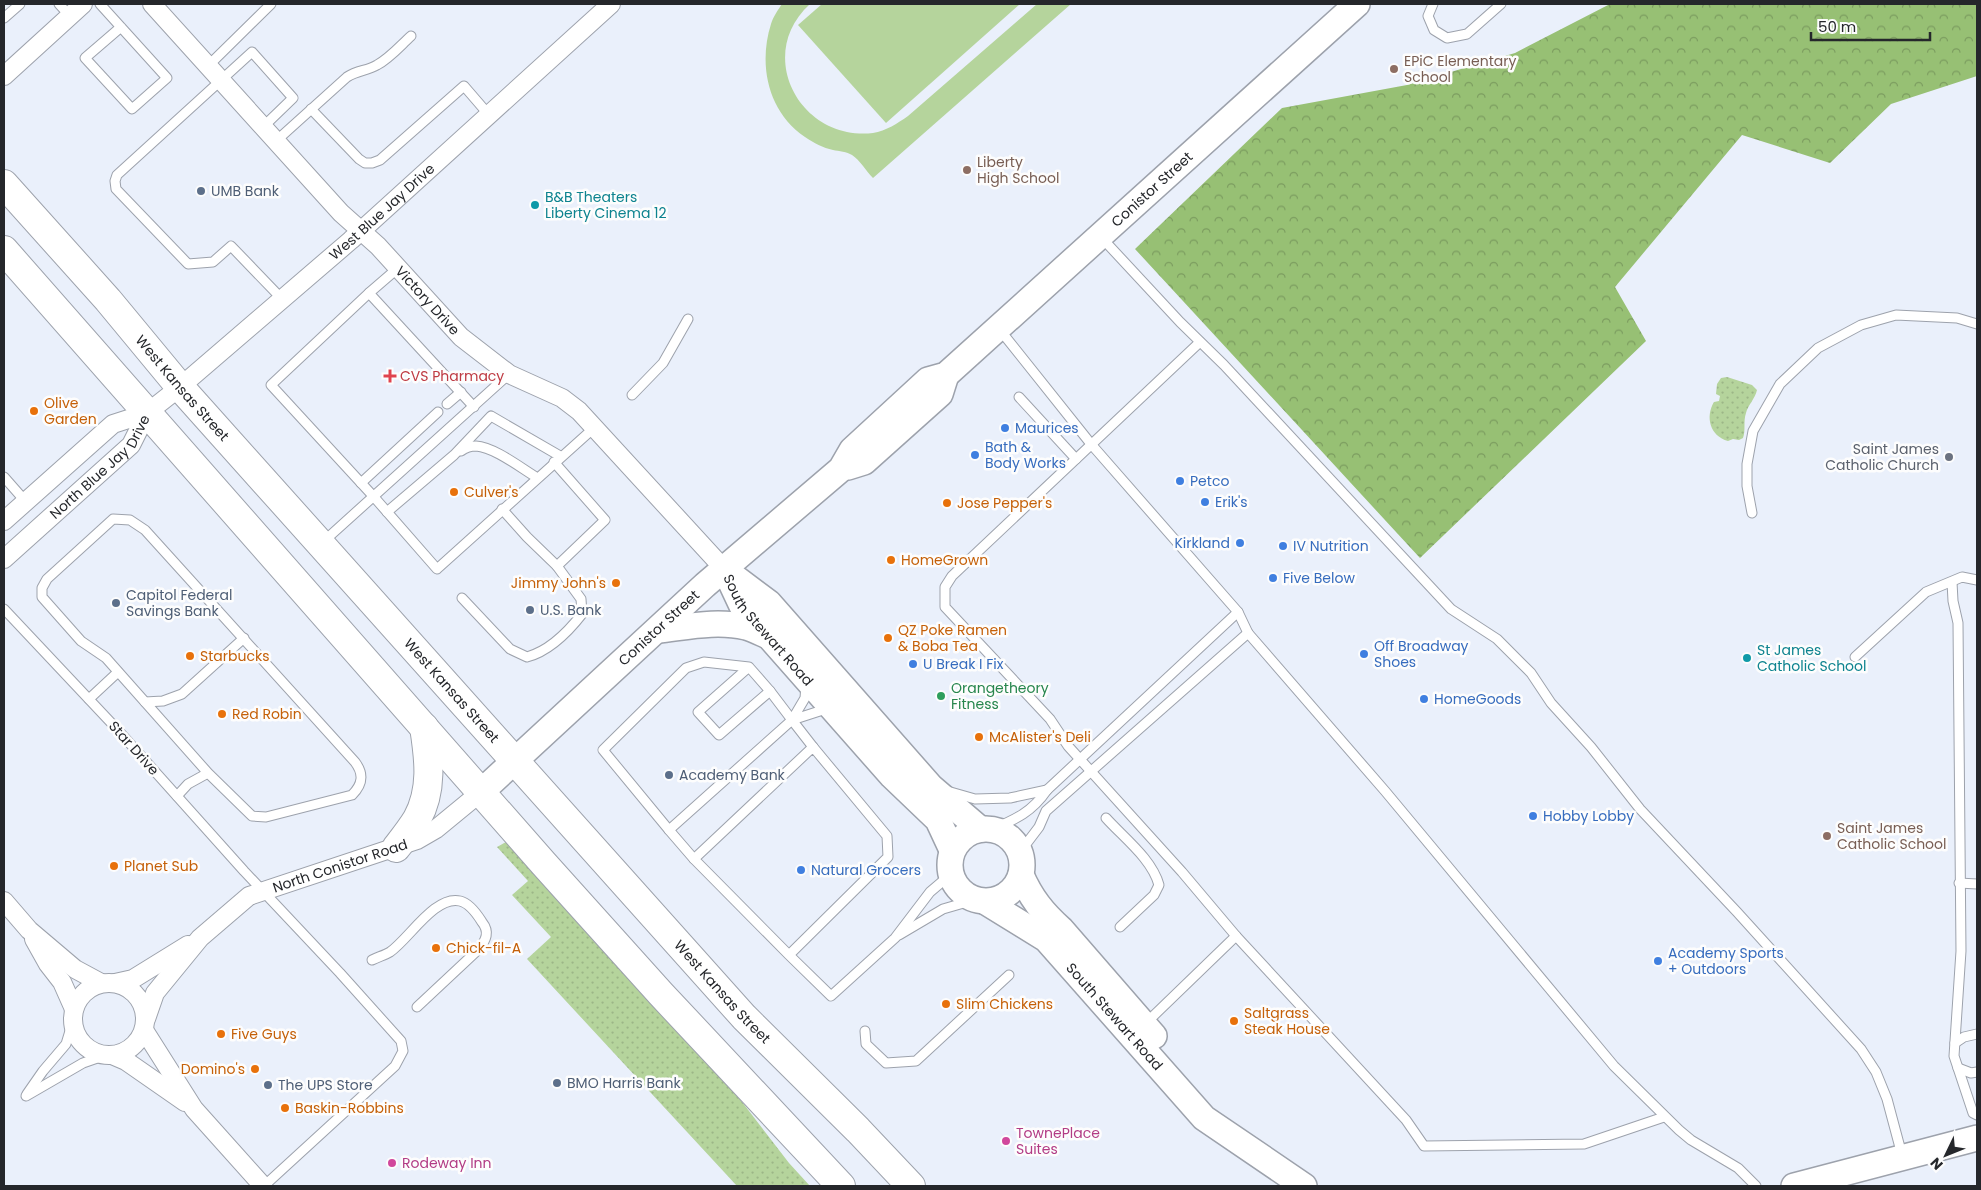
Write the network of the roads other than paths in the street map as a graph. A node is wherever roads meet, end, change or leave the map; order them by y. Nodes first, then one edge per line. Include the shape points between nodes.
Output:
1 (20, 4) edge
2 (100, 4) edge
3 (152, 4) edge
4 (271, 4) edge
5 (611, 4) edge
6 (1357, 4) edge
7 (1433, 4) edge
8 (1501, 4) edge
9 (71, 8) edge
10 (4, 18) edge
11 (121, 27) junction
12 (411, 36) dead end
13 (208, 66) junction
14 (4, 76) edge
15 (221, 80) junction
16 (311, 109) junction
17 (489, 115) junction
18 (263, 127) junction
19 (276, 141) junction
20 (4, 184) edge
21 (362, 230) junction
22 (1100, 237) junction
23 (4, 250) edge
24 (398, 268) junction
25 (369, 293) junction
26 (282, 299) junction
27 (688, 319) dead end
28 (1977, 324) edge
29 (999, 329) junction
30 (1200, 342) junction
31 (509, 374) junction
32 (180, 386) junction
33 (461, 392) junction
34 (632, 395) dead end
35 (1019, 397) dead end
36 (447, 404) dead end
37 (474, 407) junction
38 (438, 412) dead end
39 (147, 413) junction
40 (595, 426) junction
41 (1091, 444) junction
42 (454, 455) junction
43 (557, 459) junction
44 (1076, 459) junction
45 (4, 477) edge
46 (536, 477) junction
47 (361, 483) junction
48 (374, 497) junction
49 (26, 502) junction
50 (502, 509) junction
51 (388, 512) junction
52 (1752, 513) dead end
53 (4, 521) edge
54 (321, 544) junction
55 (4, 559) edge
56 (557, 566) junction
57 (725, 570) junction
58 (1977, 580) edge
59 (1952, 582) junction
60 (462, 598) dead end
61 (4, 609) edge
62 (1238, 612) junction
63 (658, 630) junction
64 (1248, 633) junction
65 (768, 636) junction
66 (244, 638) junction
67 (1856, 657) dead end
68 (749, 667) junction
69 (118, 672) junction
70 (807, 680) junction
71 (770, 691) junction
72 (89, 699) junction
73 (145, 702) junction
74 (832, 708) junction
75 (792, 720) junction
76 (424, 728) junction
77 (813, 747) junction
78 (1081, 759) junction
79 (513, 761) junction
80 (1092, 771) junction
81 (208, 773) junction
82 (931, 787) junction
83 (1047, 790) junction
84 (481, 792) junction
85 (177, 796) junction
86 (1106, 818) dead end
87 (986, 829) junction
88 (669, 830) junction
89 (396, 848) junction
90 (694, 859) junction
91 (951, 862) junction
92 (1020, 863) junction
93 (1960, 883) junction
94 (1977, 884) edge
95 (262, 890) junction
96 (4, 901) edge
97 (980, 901) junction
98 (1120, 927) dead end
99 (29, 930) junction
100 (1236, 936) junction
101 (200, 938) junction
102 (895, 938) junction
103 (789, 955) junction
104 (372, 960) dead end
105 (1009, 975) dead end
106 (108, 983) junction
107 (417, 1007) dead end
108 (74, 1015) junction
109 (145, 1025) junction
110 (1138, 1030) junction
111 (865, 1031) dead end
112 (1977, 1034) edge
113 (1955, 1043) junction
114 (109, 1055) junction
115 (1958, 1068) junction
116 (1977, 1072) edge
117 (194, 1109) junction
118 (1977, 1115) edge
119 (1664, 1117) junction
120 (1977, 1138) edge
121 (1903, 1158) junction
122 (264, 1186) edge
123 (841, 1186) edge
124 (911, 1186) edge
125 (1304, 1186) edge
126 (1756, 1186) edge
127 (1794, 1186) edge

1 - 10 lane
2 - 11 lane
3 - 13 street, Victory Drive
4 - 13 lane
5 - 17 street, West Blue Jay Drive
6 - 22 street, Conistor Street
7 - 8 lane via 1428,16 1434,30 1447,38 1467,34
9 - 14 street
11 - 11 lane via 166,78 132,109 85,58
12 - 16 lane via 386,60 347,76
13 - 15 street, Victory Drive
15 - 18 street, Victory Drive
15 - 18 lane via 252,52 258,58 293,98
15 - 26 lane via 117,174 116,189 188,264 213,262 231,246
16 - 17 lane via 359,160 366,163 380,160 464,86
16 - 19 lane
17 - 21 street, West Blue Jay Drive
18 - 19 street, Victory Drive
19 - 21 street, Victory Drive via 341,213
20 - 32 highway, West Kansas Street
21 - 24 street, Victory Drive
21 - 26 street, West Blue Jay Drive
22 - 29 street, Conistor Street
22 - 30 lane
23 - 39 highway
24 - 25 lane
24 - 31 street, Victory Drive via 462,336
25 - 33 lane
25 - 47 lane via 271,384
26 - 32 street, West Blue Jay Drive
27 - 34 lane via 663,363
28 - 52 lane via 1957,318 1896,315 1861,325 1818,348 1780,384 1753,431 1747,464
29 - 41 lane
29 - 57 street, Conistor Street via 946,375 940,394 864,462 841,469
30 - 41 lane
30 - 121 lane via 1451,609 1497,639 1531,674 1551,703 1640,809 1861,1049 1876,1072 1887,1099
31 - 37 lane
31 - 40 street, Victory Drive via 562,398
32 - 39 street, West Blue Jay Drive
32 - 54 highway, West Kansas Street
33 - 36 lane
33 - 37 lane
35 - 44 lane
37 - 48 lane
38 - 47 lane
39 - 49 street, North Blue Jay Drive via 113,424
39 - 55 street, North Blue Jay Drive via 131,445
39 - 76 highway
40 - 43 lane
40 - 57 street, Victory Drive
41 - 44 lane
41 - 62 lane
42 - 43 lane via 491,416
42 - 46 lane via 476,446
42 - 51 lane
43 - 46 lane
43 - 56 lane via 604,520
44 - 78 lane via 952,576 945,587 944,598 946,607 1050,719
45 - 49 lane
46 - 50 lane
47 - 48 lane
48 - 51 lane
48 - 54 lane
49 - 53 street, North Blue Jay Drive
50 - 51 lane via 437,568
50 - 56 lane
54 - 79 highway, West Kansas Street
56 - 60 lane via 581,599 582,614 541,653 527,658 510,649
57 - 63 street, Conistor Street
57 - 65 street, South Stewart Road via 742,606
57 - 82 street, South Stewart Road via 768,604
58 - 59 lane via 1962,577
59 - 67 lane via 1926,592
59 - 93 lane via 1958,623
61 - 72 lane, Star Drive
62 - 64 lane
62 - 78 lane
63 - 65 street via 728,625 746,627
63 - 79 street, Conistor Street
64 - 80 lane
64 - 119 lane via 1614,1066
65 - 70 street, South Stewart Road
66 - 69 lane via 145,530 130,520 113,519 47,578 42,597 81,641 106,658
66 - 73 lane via 182,694 163,701
66 - 81 lane via 356,762 361,770 360,784 352,795 258,817 252,816
68 - 71 lane
68 - 71 lane via 698,712 719,735
68 - 88 lane via 704,662 686,668 603,750
69 - 72 lane
69 - 73 lane
70 - 74 street, South Stewart Road
70 - 75 lane via 805,698
71 - 75 lane
72 - 85 lane, Star Drive
73 - 81 lane
74 - 75 lane
74 - 91 street, South Stewart Road via 892,776 938,820
75 - 77 lane
75 - 88 lane
76 - 84 highway
76 - 89 highway via 429,762 427,794 417,819
77 - 90 lane
77 - 103 lane via 887,836 888,857
78 - 80 lane
78 - 83 lane
79 - 84 street, Conistor Street
79 - 124 highway, West Kansas Street via 744,1018
80 - 92 lane via 1046,811
80 - 100 lane
81 - 85 lane via 188,784
82 - 83 lane via 975,799 1010,798
82 - 87 street, South Stewart Road
83 - 87 lane via 1038,804 1016,818
84 - 89 street, North Conistor Road via 436,829
84 - 123 highway via 661,994
85 - 95 lane, Star Drive
86 - 98 lane via 1145,860 1159,885 1154,895
87 - 91 street via 969,833 959,840
87 - 92 street via 1004,834 1014,842
88 - 90 lane
89 - 95 street, North Conistor Road
90 - 103 lane
91 - 97 street via 956,886 964,894
91 - 102 lane
92 - 97 street via 1016,886 1008,894 998,900
92 - 110 street, South Stewart Road via 1036,904 1061,930
93 - 94 lane
93 - 113 lane via 1961,951
95 - 101 street, North Conistor Road via 232,909
95 - 122 lane, Star Drive via 401,1041 403,1051 395,1066
96 - 99 street
97 - 102 lane via 942,908
97 - 110 street, South Stewart Road via 1046,939
99 - 106 street via 75,969
99 - 108 street via 62,982
100 - 110 lane
100 - 119 lane via 1406,1120 1424,1146 1584,1144
101 - 106 street, North Conistor Road via 133,979
101 - 109 street, North Conistor Road via 155,993
102 - 103 lane via 831,996
104 - 107 lane via 390,952 446,901 461,900 473,910 486,926 487,938 480,950
105 - 111 lane via 916,1061 886,1063 866,1044
106 - 108 street via 84,992
106 - 109 street via 125,986 134,992 144,1009
108 - 114 street via 76,1033 84,1044
108 - 114 lane via 66,1044 26,1096 84,1063
109 - 114 street via 132,1047 123,1053
109 - 117 street
110 - 125 street, South Stewart Road via 1217,1107 1236,1140
112 - 113 lane
113 - 115 lane via 1954,1056
114 - 117 street via 126,1061
115 - 116 lane
115 - 118 lane via 1973,1113
117 - 122 street
119 - 126 lane via 1691,1140 1738,1168
120 - 121 street
121 - 127 street

